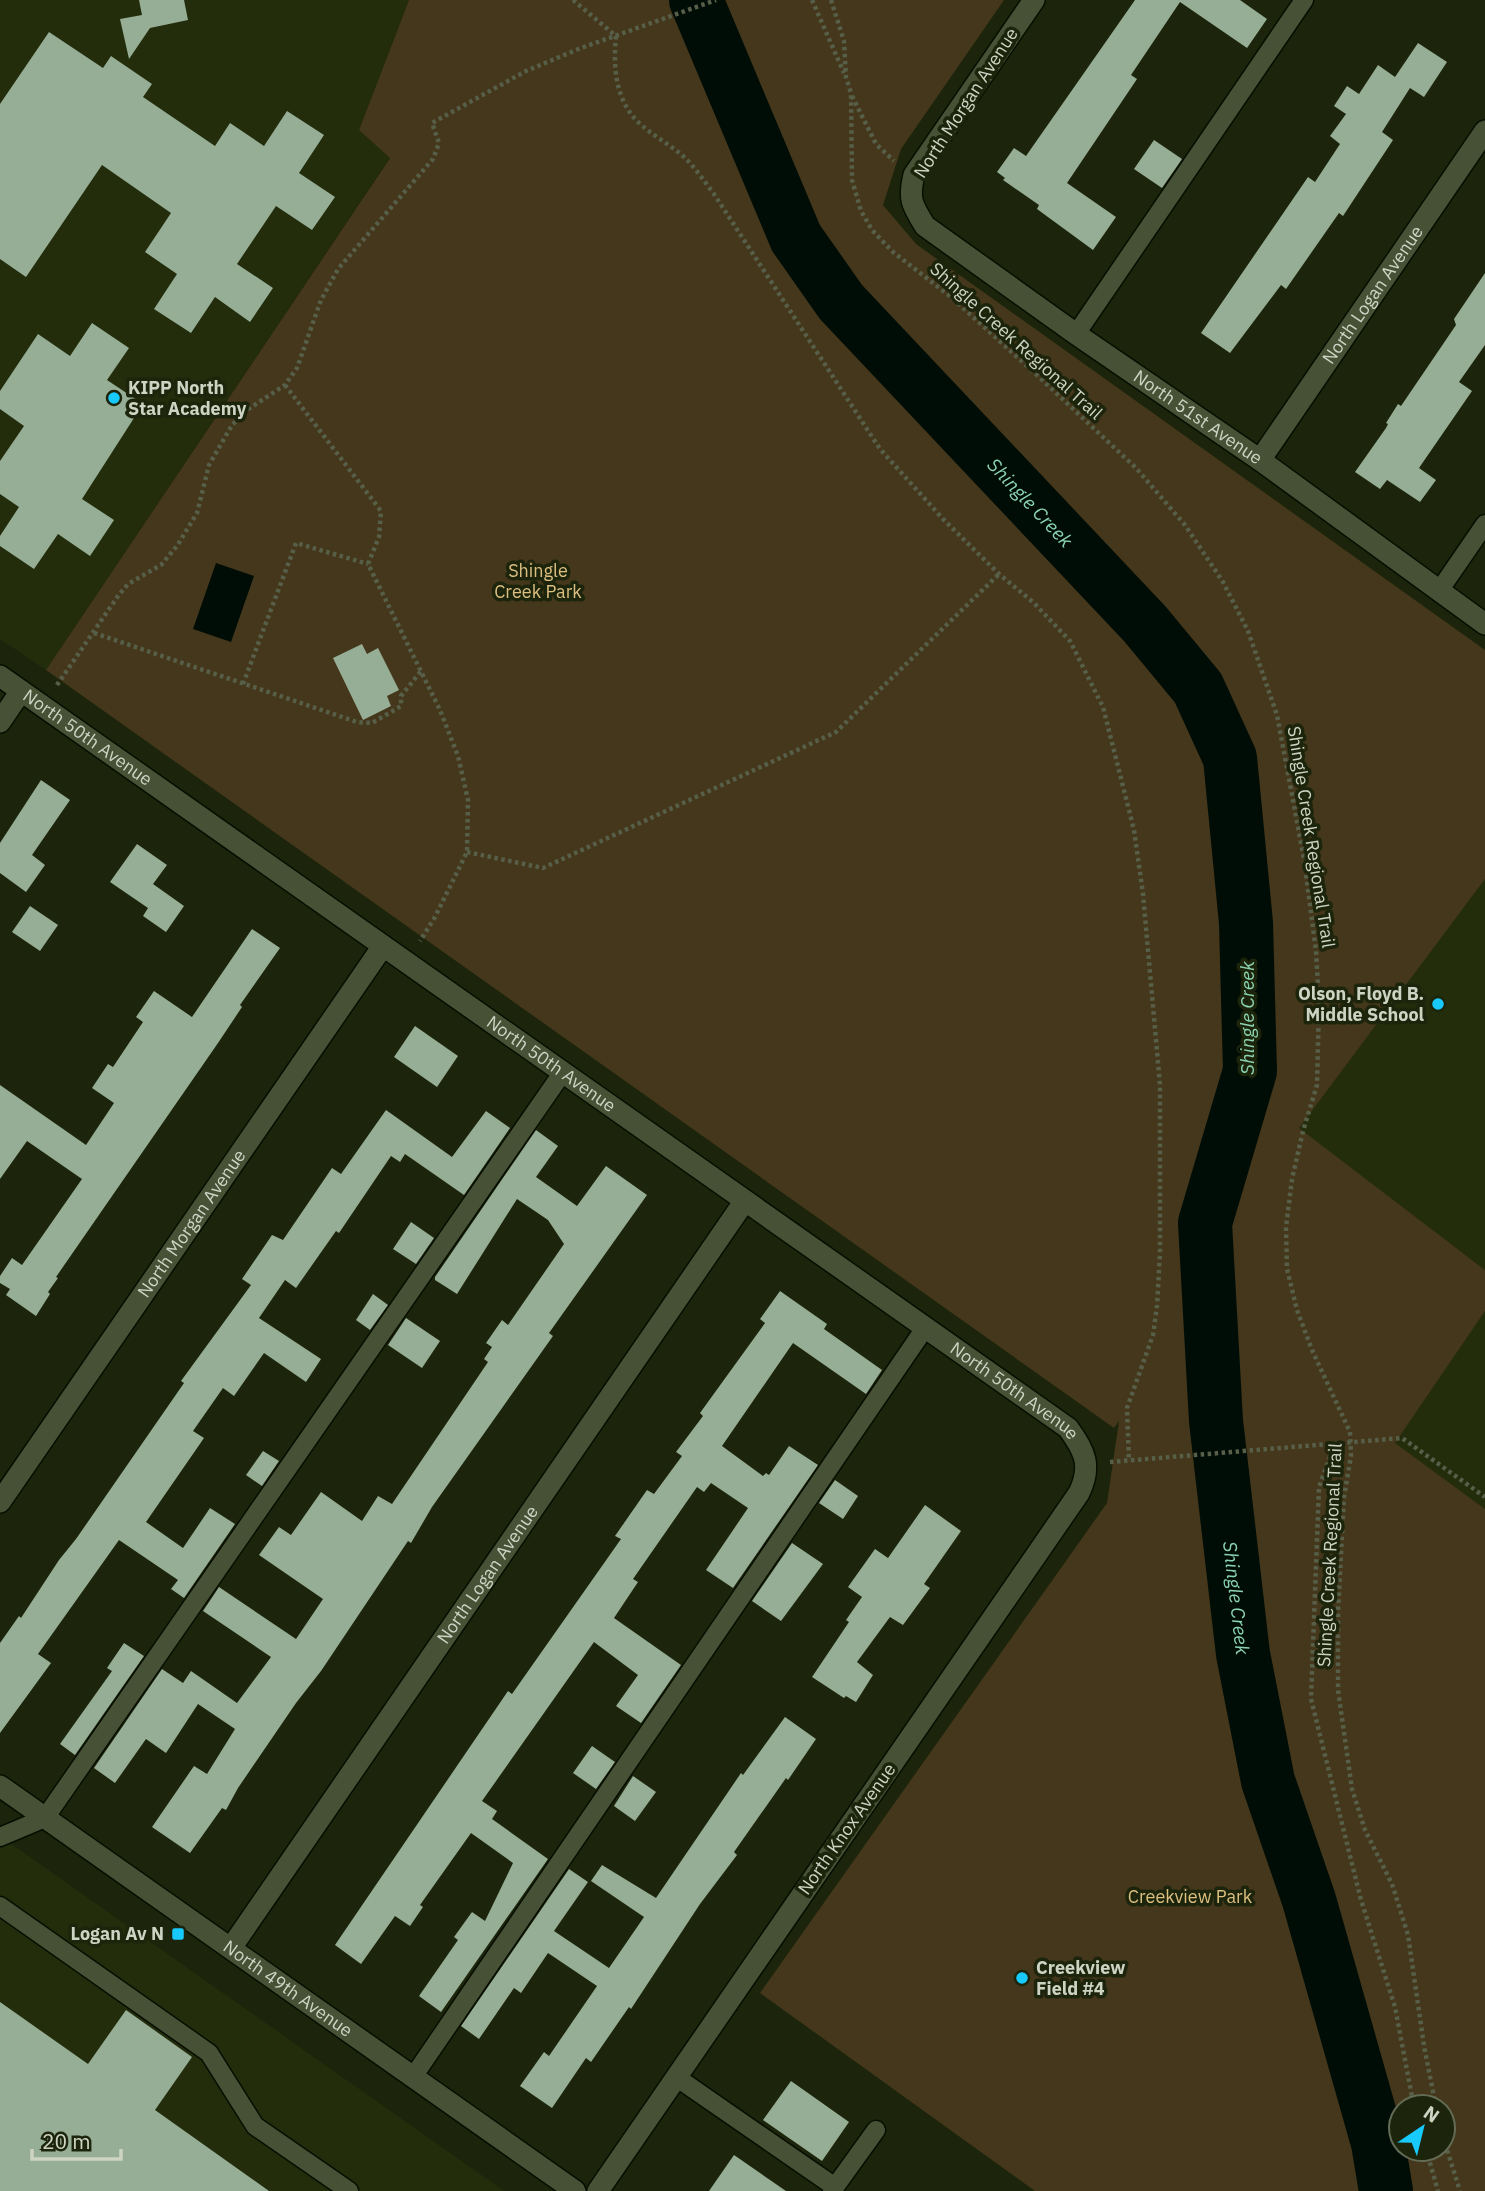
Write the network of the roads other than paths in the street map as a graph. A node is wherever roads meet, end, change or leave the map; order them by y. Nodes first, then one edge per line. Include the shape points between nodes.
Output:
1 (1034, 0) edge
2 (1304, 0) edge
3 (1485, 131) edge
4 (914, 209) joint
5 (1076, 334) junction
6 (1260, 460) junction
7 (1485, 524) edge
8 (1438, 591) junction
9 (1485, 624) edge
10 (0, 676) edge
11 (21, 691) junction
12 (0, 722) edge
13 (383, 946) junction
14 (562, 1072) junction
15 (744, 1202) junction
16 (925, 1328) junction
17 (1086, 1463) joint
18 (0, 1502) edge
19 (0, 1786) edge
20 (46, 1818) junction
21 (0, 1836) edge
22 (0, 1906) edge
23 (231, 1948) junction
24 (413, 2077) junction
25 (676, 2077) junction
26 (876, 2130) dead end
27 (834, 2189) edge
28 (349, 2191) edge
29 (575, 2191) edge
30 (598, 2191) edge

1 - 4 street, North Morgan Avenue via 914,175 910,194
2 - 5 lane
3 - 6 street, North Logan Avenue
4 - 5 street, North 51st Avenue via 925,226
5 - 6 street, North 51st Avenue
6 - 8 street, North 51st Avenue
7 - 8 lane
8 - 9 street, North 51st Avenue
10 - 11 street, North 50th Avenue
11 - 12 street
11 - 13 street, North 50th Avenue
13 - 14 street, North 50th Avenue
13 - 18 street, North Morgan Avenue
14 - 15 street, North 50th Avenue
14 - 20 lane
15 - 16 street, North 50th Avenue
15 - 23 street, North Logan Avenue
16 - 17 street, North 50th Avenue via 1068,1428 1082,1446
16 - 24 lane
17 - 25 street, North Knox Avenue via 1079,1493
19 - 20 street, North 49th Avenue
20 - 21 lane
20 - 23 street, North 49th Avenue
22 - 28 lane via 209,2053 256,2126
23 - 24 street, North 49th Avenue
24 - 29 street, North 49th Avenue
25 - 27 lane
25 - 30 street, North Knox Avenue
26 - 27 lane

